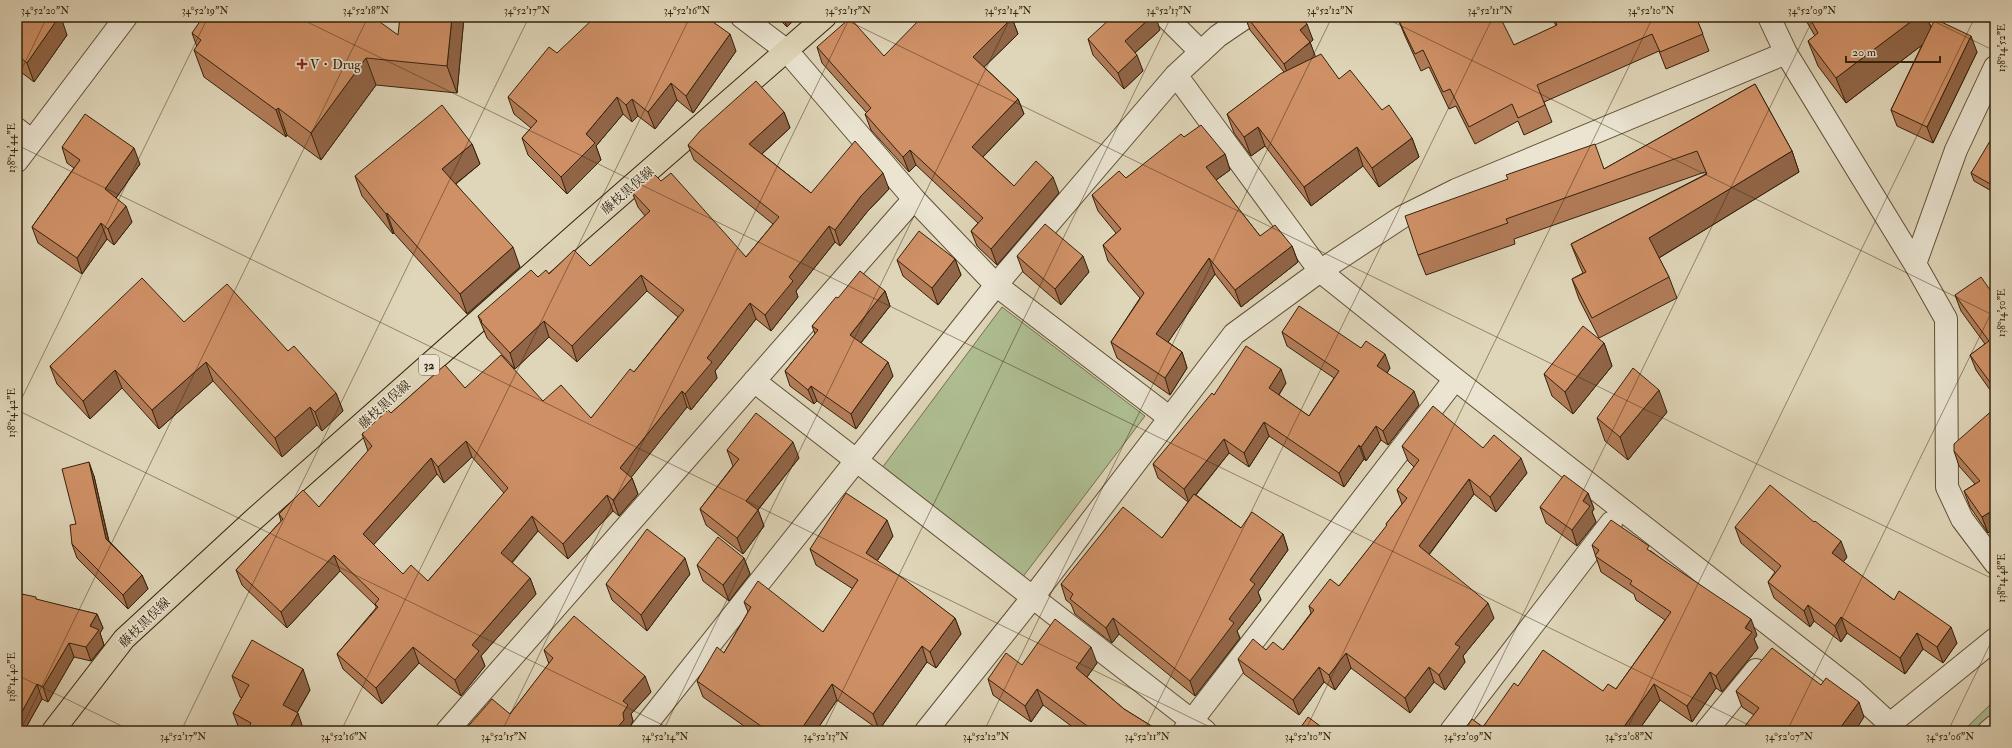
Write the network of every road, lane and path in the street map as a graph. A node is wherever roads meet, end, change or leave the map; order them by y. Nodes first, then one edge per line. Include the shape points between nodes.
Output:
1 (126, 17) edge
2 (742, 17) edge
3 (824, 17) edge
4 (1166, 17) edge
5 (1246, 17) edge
6 (1769, 17) edge
7 (787, 50) junction
8 (1201, 52) junction
9 (1786, 53) junction
10 (1995, 66) edge
11 (1176, 75) junction
12 (25, 135) edge
13 (17, 161) edge
14 (914, 199) junction
15 (1915, 264) junction
16 (1320, 271) junction
17 (996, 285) junction
18 (1455, 379) junction
19 (754, 381) junction
20 (1170, 418) junction
21 (857, 460) junction
22 (1622, 510) junction
23 (1995, 563) edge
24 (1033, 597) junction
25 (1783, 637) junction
26 (1995, 639) edge
27 (1995, 726) edge
28 (1193, 728) edge
29 (1888, 728) edge
30 (53, 731) edge
31 (447, 731) edge
32 (641, 731) edge
33 (926, 731) edge
34 (1451, 731) edge
35 (1706, 731) edge
36 (1989, 731) edge

1 - 12 street
2 - 7 street
3 - 7 main road, 藤枝黒俣線 / 32
4 - 8 street
5 - 8 street via 1218,36
6 - 9 street
7 - 14 street
7 - 30 main road, 藤枝黒俣線 / 32 via 252,521 124,639
8 - 11 street
9 - 15 street
9 - 16 street via 1456,190 1402,217
10 - 15 street via 1956,150
11 - 16 street
11 - 17 street
12 - 13 street
14 - 17 street
14 - 19 street
15 - 23 street via 1946,319 1947,486 1962,519
16 - 18 street
16 - 20 street via 1234,334
17 - 20 street
17 - 21 street
18 - 22 street
18 - 28 street
19 - 21 street
19 - 31 street
20 - 24 street
21 - 24 street
21 - 32 street
22 - 25 street
22 - 34 street
24 - 28 street
24 - 33 street
25 - 29 street via 1854,691
25 - 35 street
26 - 29 street
27 - 36 street

